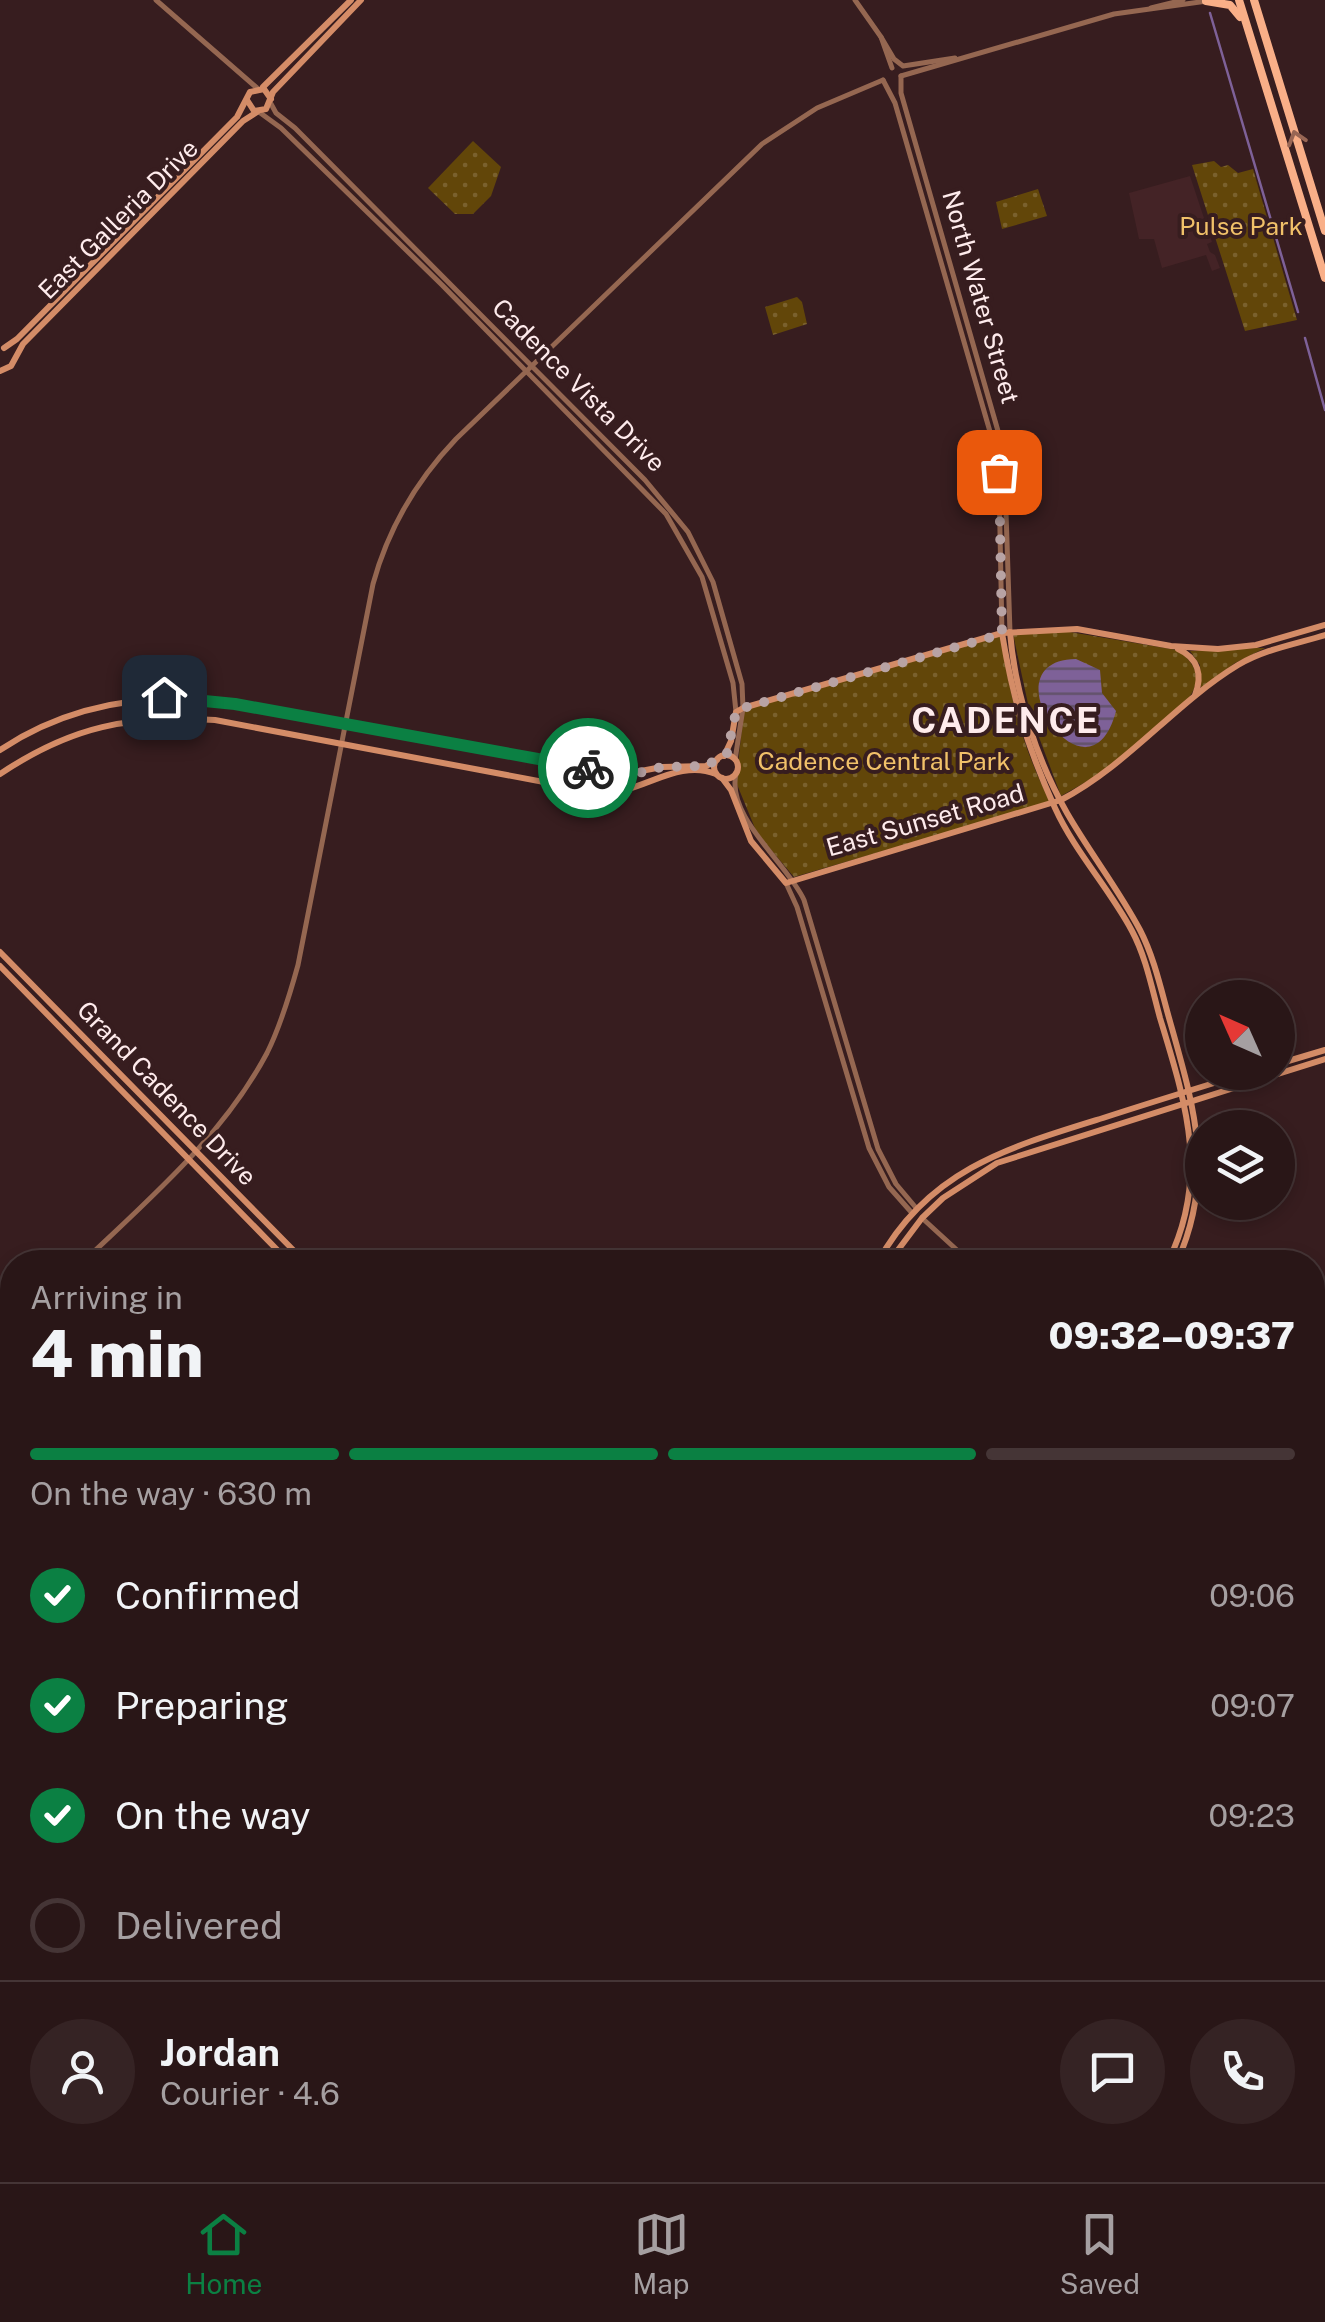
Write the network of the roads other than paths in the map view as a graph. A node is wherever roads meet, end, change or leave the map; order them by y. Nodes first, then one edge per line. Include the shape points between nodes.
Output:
1 (156, 0) edge
2 (350, 0) edge
3 (361, 0) edge
4 (856, 0) edge
5 (1184, 0) edge
6 (1239, 0) edge
7 (1254, 0) edge
8 (1208, 1) edge
9 (1151, 8) junction
10 (1245, 26) junction
11 (880, 38) junction
12 (958, 59) junction
13 (892, 68) junction
14 (236, 73) junction
15 (901, 79) junction
16 (883, 80) junction
17 (888, 87) junction
18 (259, 88) junction
19 (247, 99) junction
20 (270, 100) junction
21 (258, 112) junction
22 (1325, 231) edge
23 (1322, 258) edge
24 (418, 261) junction
25 (442, 274) junction
26 (1325, 278) edge
27 (442, 285) junction
28 (490, 324) junction
29 (482, 326) junction
30 (2, 347) edge
31 (14, 360) junction
32 (529, 368) junction
33 (1, 370) edge
34 (1325, 625) edge
35 (1006, 633) junction
36 (1325, 635) edge
37 (1171, 646) junction
38 (1194, 696) junction
39 (740, 710) junction
40 (345, 723) junction
41 (340, 744) junction
42 (0, 750) edge
43 (721, 758) junction
44 (735, 760) junction
45 (0, 774) edge
46 (736, 774) junction
47 (719, 776) junction
48 (1057, 802) junction
49 (790, 882) junction
50 (0, 952) edge
51 (0, 966) edge
52 (1325, 1050) edge
53 (1295, 1059) edge
54 (1325, 1059) edge
55 (1192, 1090) edge
56 (1186, 1092) junction
57 (1189, 1101) junction
58 (196, 1152) junction
59 (189, 1160) junction
60 (947, 1182) junction
61 (915, 1211) junction
62 (922, 1218) junction
63 (902, 1242) junction
64 (95, 1250) edge
65 (277, 1250) edge
66 (292, 1250) edge
67 (887, 1250) edge
68 (897, 1250) edge
69 (957, 1250) edge
70 (1173, 1250) edge
71 (1181, 1250) edge

1 - 14 street
2 - 18 main road
3 - 20 main road
4 - 11 street
5 - 9 street
6 - 10 main road
22 -> 7 main road
8 - 9 street
8 - 10 main road via 1230,5
9 - 12 street
10 - 23 main road
11 - 12 street via 903,66
11 - 13 street
12 - 15 street
13 - 15 street
13 - 16 street
14 - 18 street
14 - 19 street
15 - 17 street
15 - 35 street, North Water Street via 1004,452
16 - 17 street, North Water Street
16 - 32 street via 817,108 762,144
17 - 35 street, North Water Street via 994,448
18 - 19 main road
18 - 20 main road
19 - 21 main road
19 - 30 main road, East Galleria Drive via 238,117
20 - 21 main road
20 - 25 street, Cadence Vista Drive
21 - 24 street, Cadence Vista Drive
21 - 31 main road, East Galleria Drive via 242,121
23 - 26 main road
24 - 25 street
24 - 27 street, Cadence Vista Drive
25 - 27 street
25 - 28 street, Cadence Vista Drive
27 - 29 street, Cadence Vista Drive
28 - 29 street
28 - 32 street, Cadence Vista Drive
29 - 32 street, Cadence Vista Drive
30 - 31 main road
31 - 33 main road, East Galleria Drive
32 - 39 street, Cadence Vista Drive via 664,499 694,542 740,676
32 - 40 street via 440,456 399,516 372,584
34 - 37 main road via 1249,646
35 - 37 main road via 1077,630
35 - 39 main road
35 - 48 main road, North Water Street via 1020,724
36 - 38 main road, East Sunset Road via 1262,653
37 - 38 main road via 1198,668
38 - 48 main road, East Sunset Road via 1100,777
39 - 43 main road, Cadence Vista Drive
39 - 44 street, Cadence Vista Drive
40 - 41 street
40 - 42 main road via 202,699 127,699 57,720
40 - 43 main road via 625,774 704,766
41 - 45 main road via 162,717 79,732
41 - 47 main road via 602,793 672,773 708,770
41 - 58 street via 288,1002 267,1052 227,1117
43 - 44 main road
43 - 47 main road, Cadence Vista Drive
44 - 46 main road
46 - 47 main road
46 - 49 street via 754,833
47 - 49 main road via 752,841
48 - 49 main road, East Sunset Road
48 - 56 main road, North Water Street via 1141,933
49 - 61 street via 868,1148 889,1187
50 - 58 main road, Grand Cadence Drive
51 - 59 main road, Grand Cadence Drive
52 - 53 main road
54 - 57 main road
55 - 56 main road
56 - 57 main road, North Water Street
56 - 60 main road via 1008,1148
57 - 62 main road via 997,1163
57 - 70 main road, North Water Street via 1190,1182
57 - 71 main road, North Water Street via 1200,1180
58 - 59 street
58 - 66 main road, Grand Cadence Drive
59 - 64 street
59 - 65 main road, Grand Cadence Drive
60 - 61 main road
60 - 62 main road
61 - 63 main road
61 - 67 main road
62 - 63 main road
62 - 69 street
63 - 68 main road

